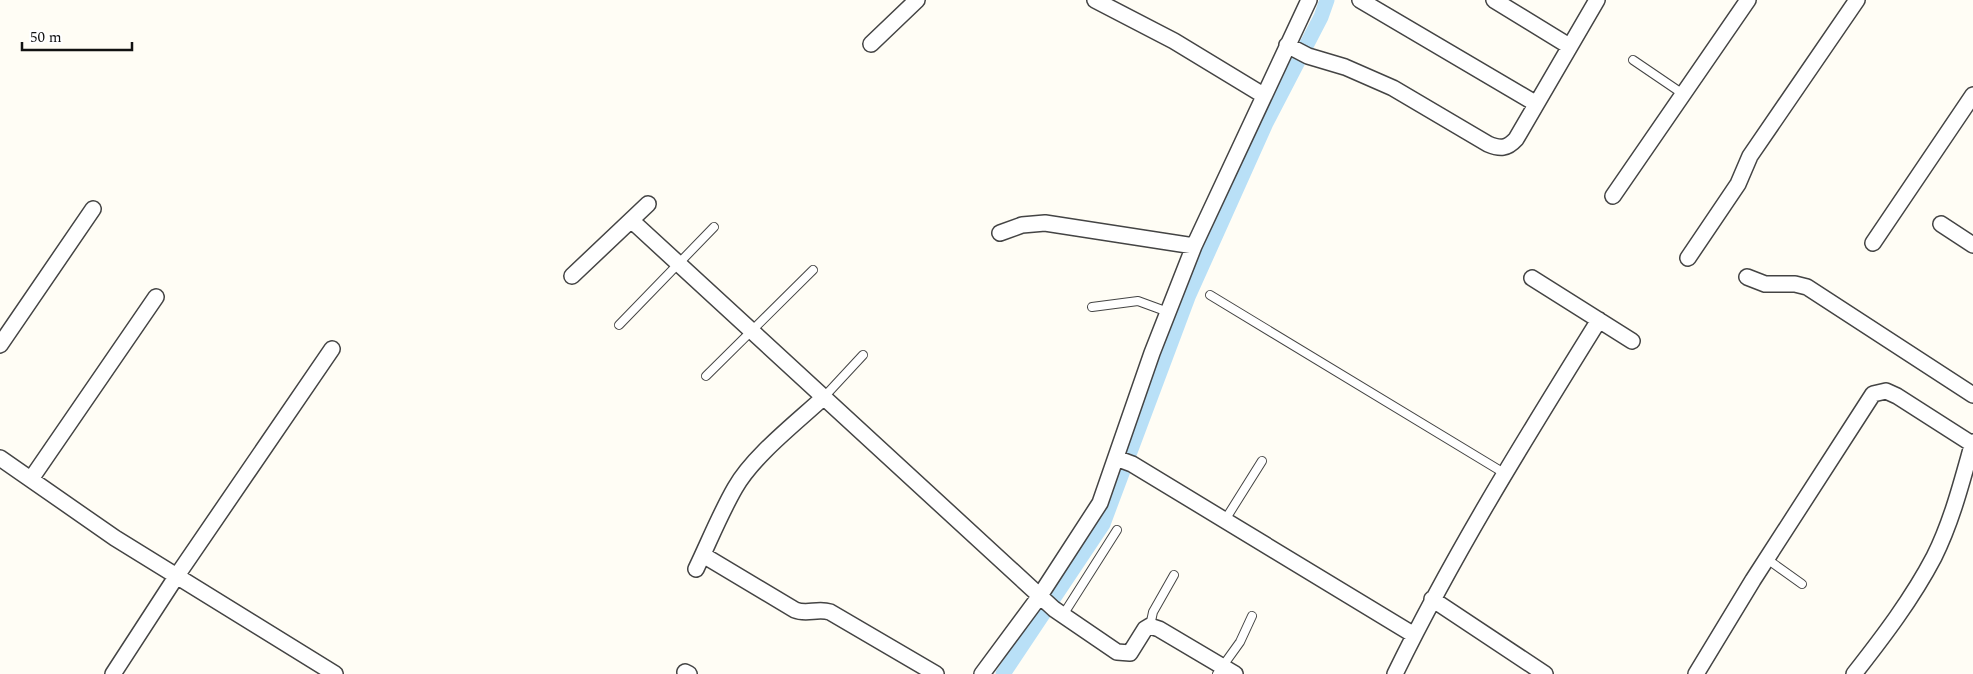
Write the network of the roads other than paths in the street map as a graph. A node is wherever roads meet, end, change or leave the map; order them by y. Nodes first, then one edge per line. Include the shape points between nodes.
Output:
1 (917, 0) edge
2 (1095, 0) edge
3 (1309, 0) edge
4 (1360, 0) edge
5 (1494, 0) edge
6 (1598, 0) edge
7 (1748, 0) edge
8 (1858, 0) edge
9 (871, 44) dead end
10 (1290, 46) junction
11 (1569, 46) junction
12 (1633, 60) dead end
13 (1682, 94) junction
14 (1973, 95) edge
15 (1264, 96) junction
16 (1535, 103) junction
17 (1613, 196) dead end
18 (648, 204) dead end
19 (93, 209) dead end
20 (631, 220) junction
21 (1941, 224) dead end
22 (714, 227) dead end
23 (1000, 233) dead end
24 (1873, 243) dead end
25 (1973, 245) edge
26 (1194, 246) junction
27 (1688, 258) dead end
28 (679, 264) junction
29 (812, 270) dead end
30 (572, 276) dead end
31 (1747, 277) dead end
32 (1532, 278) dead end
33 (1210, 295) dead end
34 (156, 297) dead end
35 (1092, 308) dead end
36 (1168, 312) junction
37 (1599, 320) junction
38 (619, 325) dead end
39 (751, 331) junction
40 (1632, 342) dead end
41 (0, 345) edge
42 (332, 349) dead end
43 (863, 355) dead end
44 (706, 376) dead end
45 (1973, 395) edge
46 (824, 397) junction
47 (1973, 443) edge
48 (0, 458) edge
49 (1123, 461) junction
50 (1262, 461) dead end
51 (1504, 473) junction
52 (31, 479) junction
53 (1225, 520) junction
54 (1117, 530) dead end
55 (1767, 559) junction
56 (1174, 575) dead end
57 (176, 577) junction
58 (1802, 584) dead end
59 (1432, 599) junction
60 (1050, 606) junction
61 (1252, 616) dead end
62 (1150, 626) junction
63 (1414, 635) junction
64 (1219, 670) edge
65 (113, 674) edge
66 (335, 674) edge
67 (936, 674) edge
68 (982, 674) edge
69 (1235, 674) edge
70 (1395, 674) edge
71 (1545, 674) edge
72 (1696, 674) edge
73 (1854, 674) edge

1 - 9 street
2 - 15 street via 1174,41
3 - 10 street
4 - 16 street
5 - 11 street
6 - 11 street
7 - 13 street
8 - 27 street via 1750,156 1738,184
10 - 15 street
10 - 16 street via 1393,88 1498,148 1509,146 1516,139
11 - 16 street
12 - 13 lane
13 - 17 street
14 - 24 street
15 - 26 street
18 - 20 street
19 - 41 street
20 - 28 street
20 - 30 street
21 - 25 street
22 - 28 lane
23 - 26 street via 1022,224 1045,223
26 - 36 street
28 - 38 lane
28 - 39 street
29 - 39 lane
31 - 45 street via 1765,284 1807,287
32 - 37 street
33 - 51 lane
34 - 52 street
35 - 36 lane via 1138,301
36 - 49 street
37 - 40 street
37 - 51 street
39 - 44 lane
39 - 46 street
42 - 57 street
43 - 46 lane
46 - 60 street
46 - 67 street via 746,472 735,487 700,562 795,610 830,612
47 - 55 street via 1897,396 1886,391 1873,394
47 - 73 street via 1953,511 1934,556 1896,617
48 - 52 street
49 - 53 street
49 - 60 street
50 - 53 lane
51 - 59 street
52 - 57 street
53 - 63 street
54 - 60 lane
55 - 58 lane
55 - 72 street
56 - 62 lane via 1153,612
57 - 65 street
57 - 66 street
59 - 63 street
59 - 71 street
60 - 62 street via 1124,654 1130,653
60 - 68 street
61 - 64 lane via 1240,642
62 - 64 street
63 - 70 street
64 - 69 street

